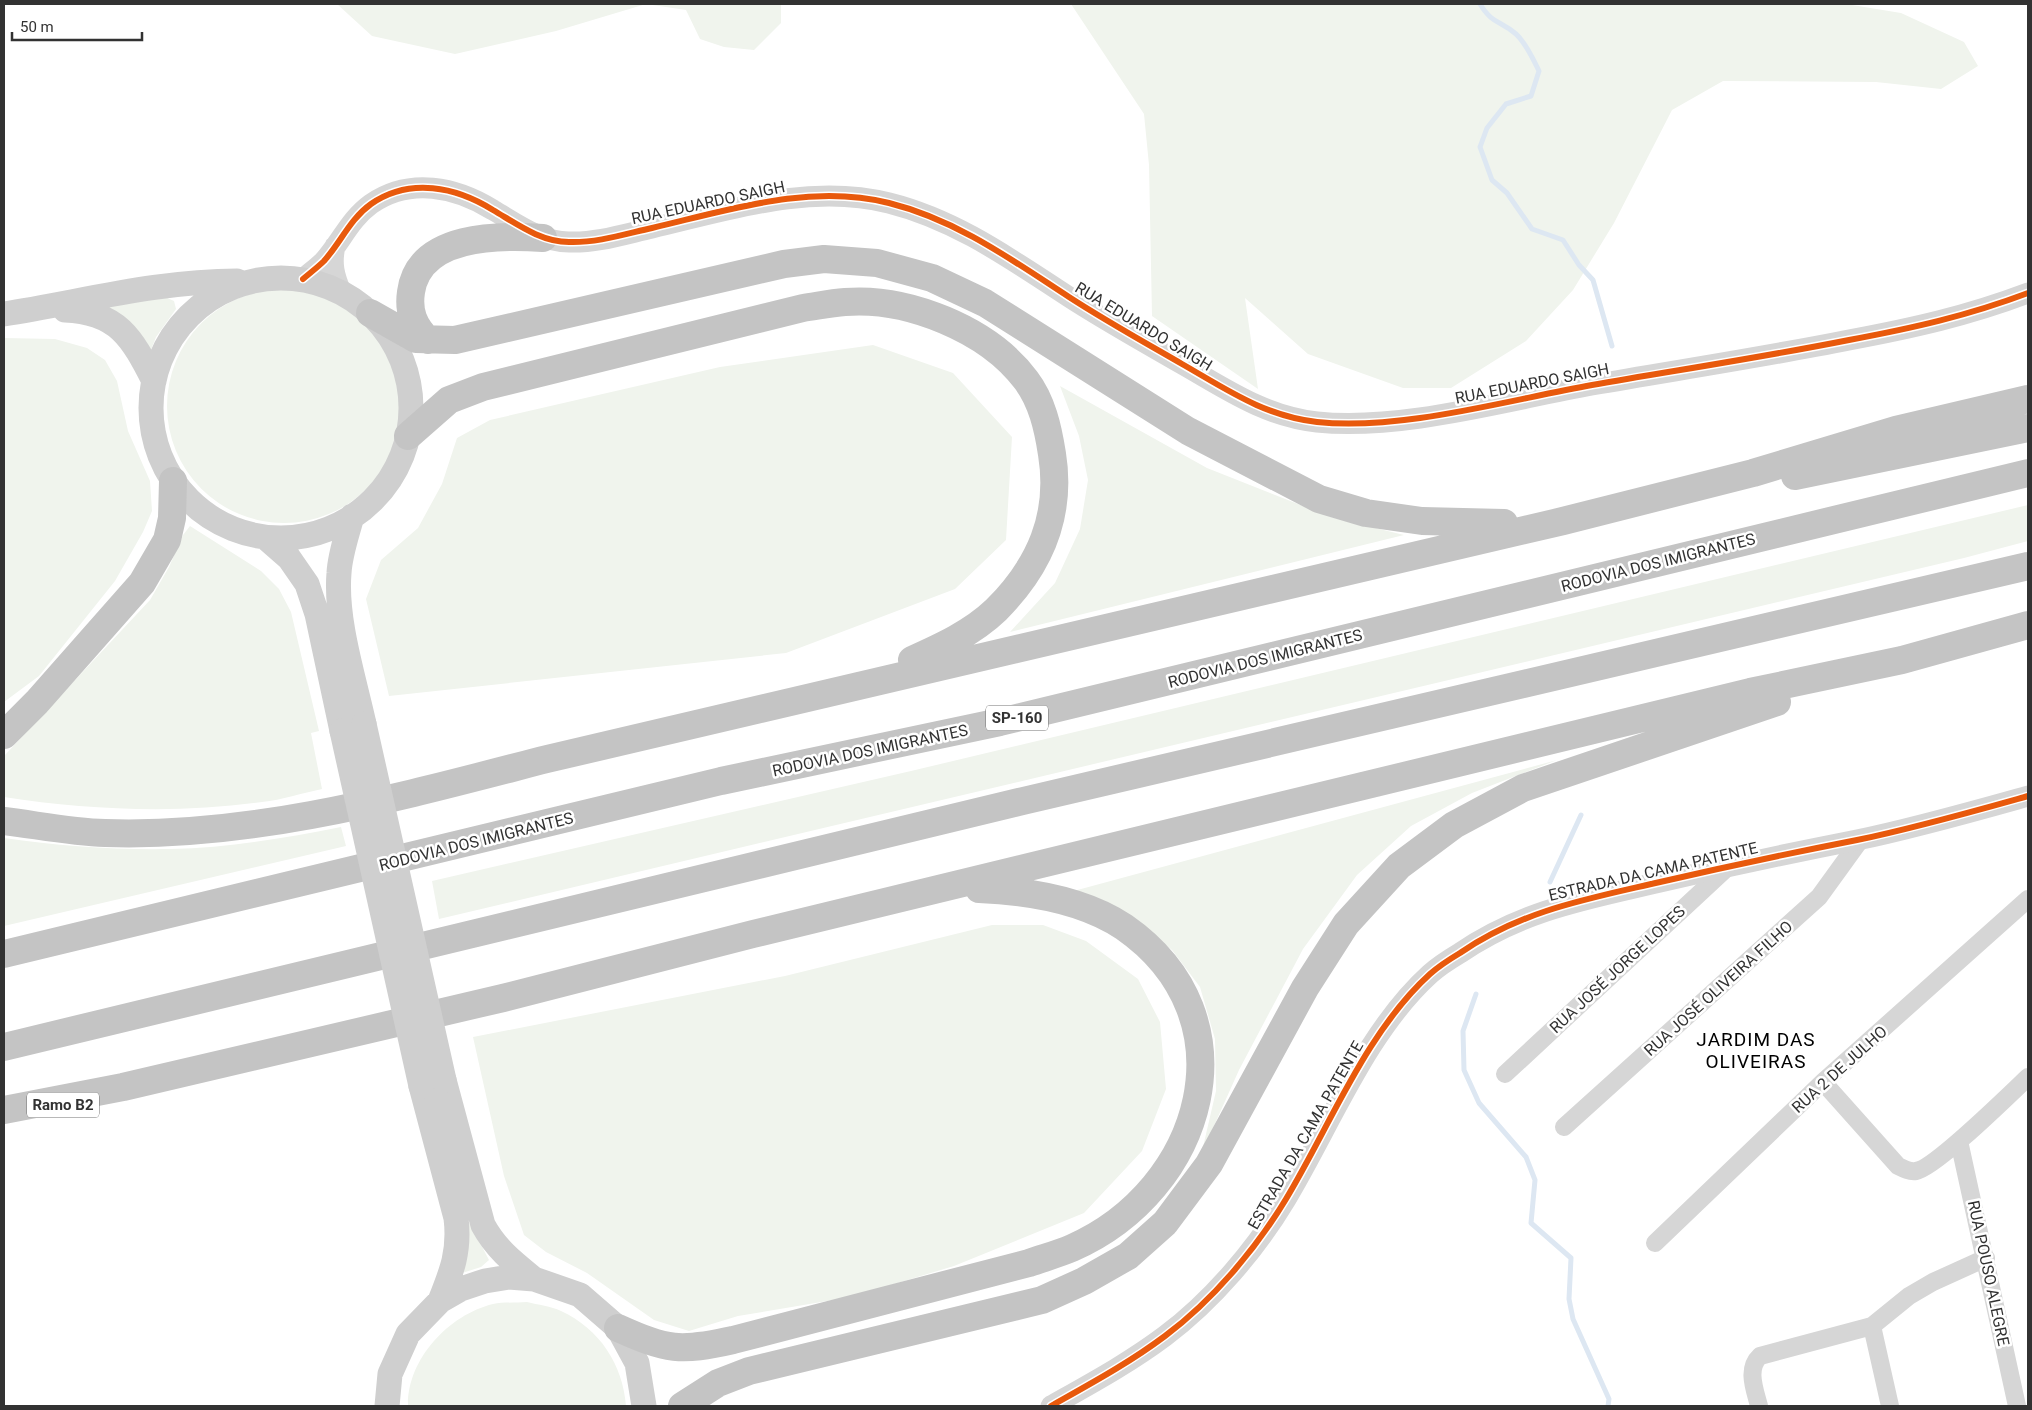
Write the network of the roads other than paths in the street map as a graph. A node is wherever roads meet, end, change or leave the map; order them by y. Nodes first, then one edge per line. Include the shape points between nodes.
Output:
1 (543, 238) junction
2 (335, 246) junction
3 (303, 279) junction
4 (249, 281) junction
5 (341, 292) junction
6 (2028, 293) edge
7 (37, 309) junction
8 (370, 313) junction
9 (4, 314) edge
10 (428, 340) junction
11 (154, 381) junction
12 (2028, 399) edge
13 (2028, 428) edge
14 (408, 436) junction
15 (1752, 472) junction
16 (2028, 473) edge
17 (173, 481) junction
18 (352, 516) junction
19 (1563, 521) junction
20 (265, 537) junction
21 (2028, 566) edge
22 (2028, 625) edge
23 (1902, 660) junction
24 (853, 687) junction
25 (353, 728) junction
26 (4, 735) edge
27 (2028, 796) edge
28 (4, 820) edge
29 (1861, 839) junction
30 (1729, 866) junction
31 (946, 888) junction
32 (2028, 899) edge
33 (4, 954) edge
34 (4, 1047) edge
35 (1506, 1074) dead end
36 (2028, 1077) edge
37 (1823, 1082) junction
38 (433, 1083) junction
39 (123, 1086) junction
40 (4, 1110) edge
41 (4, 1124) edge
42 (1564, 1127) dead end
43 (1959, 1140) junction
44 (1655, 1243) dead end
45 (1986, 1258) junction
46 (534, 1279) junction
47 (440, 1301) junction
48 (1872, 1326) junction
49 (618, 1328) junction
50 (387, 1406) edge
51 (644, 1406) edge
52 (682, 1406) edge
53 (1051, 1406) edge
54 (1758, 1406) edge
55 (1890, 1406) edge
56 (2017, 1406) edge

1 - 2 street, RUA EDUARDO SAIGH via 470,197 439,189 416,188 397,191 374,202 355,218
1 - 6 street, RUA EDUARDO SAIGH via 585,242 800,196 872,199 919,211 969,234 1250,404 1290,417 1345,424 1440,414 1786,353 1959,318
1 - 10 highway via 480,238 446,248 428,259 413,282 410,299 416,326
2 - 3 street, RUA EDUARDO SAIGH via 323,262
2 - 5 street via 333,271
3 - 4 main road
3 - 5 main road
4 - 7 main road via 208,281 156,287
4 - 11 main road via 217,294 188,317 165,349
5 - 8 main road
7 - 9 main road
7 - 11 main road via 95,314 118,326 136,347
8 - 10 highway via 400,332
8 - 14 main road via 391,338 405,369 410,402
10 - 19 highway via 455,340 784,264 824,259 877,263 932,278 986,303 1188,431 1319,499 1366,513 1422,521 1482,524
11 - 17 main road via 151,401 154,438
12 - 15 highway via 1896,430
13 - 15 highway via 1770,481
14 - 18 main road via 399,462 386,484 367,506
14 - 24 highway via 449,400 483,387 804,308 846,302 895,305 948,321 993,347 1026,380 1047,421 1056,478 1051,526 1032,566 995,611 953,642
15 - 19 highway
16 - 33 highway, RODOVIA DOS IMIGRANTES / SP-160 via 1000,722 721,781
17 - 20 main road via 191,502 213,519 238,531
17 - 26 highway via 172,518 167,540 147,575 56,681
18 - 20 main road via 332,528 310,535
18 - 25 main road via 338,584
19 - 24 highway
20 - 25 main road via 289,558 307,584
21 - 34 highway via 1022,801
22 - 23 highway
23 - 31 highway via 1731,697
23 - 52 highway via 1523,788 1454,825 1399,866 1346,924 1305,988 1209,1164 1165,1222 1128,1256 1042,1300 749,1371 718,1383
24 - 28 highway via 406,795 303,816 217,829 104,833
25 - 38 main road, bridge
27 - 29 street, ESTRADA DA CAMA PATENTE
29 - 30 street, ESTRADA DA CAMA PATENTE
29 - 42 street, RUA JOSÉ OLIVEIRA FILHO via 1819,897
30 - 35 street, RUA JOSÉ JORGE LOPES
30 - 53 street, ESTRADA DA CAMA PATENTE via 1556,906 1507,925 1430,973 1395,1012 1356,1072 1287,1198 1259,1242 1220,1286 1168,1334 1119,1368
31 - 39 highway via 503,998
31 - 49 highway via 1015,891 1051,897 1091,910 1123,927 1158,956 1183,994 1197,1032 1202,1073 1195,1112 1181,1144 1152,1190 1111,1225 1072,1248 1029,1263 733,1340 703,1347 679,1348 655,1344
32 - 37 street, RUA 2 DE JULHO
36 - 43 street
37 - 43 street via 1898,1166 1906,1170 1926,1168
37 - 44 street, RUA 2 DE JULHO
38 - 46 main road via 483,1225 506,1257
38 - 47 main road via 458,1237 457,1254
39 - 40 highway
39 - 41 highway, Ramo B2
43 - 45 street, RUA POUSO ALEGRE
45 - 48 street via 1909,1296
45 - 56 street, RUA POUSO ALEGRE
46 - 47 main road via 509,1277 485,1281
46 - 49 main road via 580,1295
47 - 50 main road via 408,1334 390,1374
48 - 54 street via 1760,1356 1752,1369
48 - 55 street
49 - 51 main road via 637,1363

